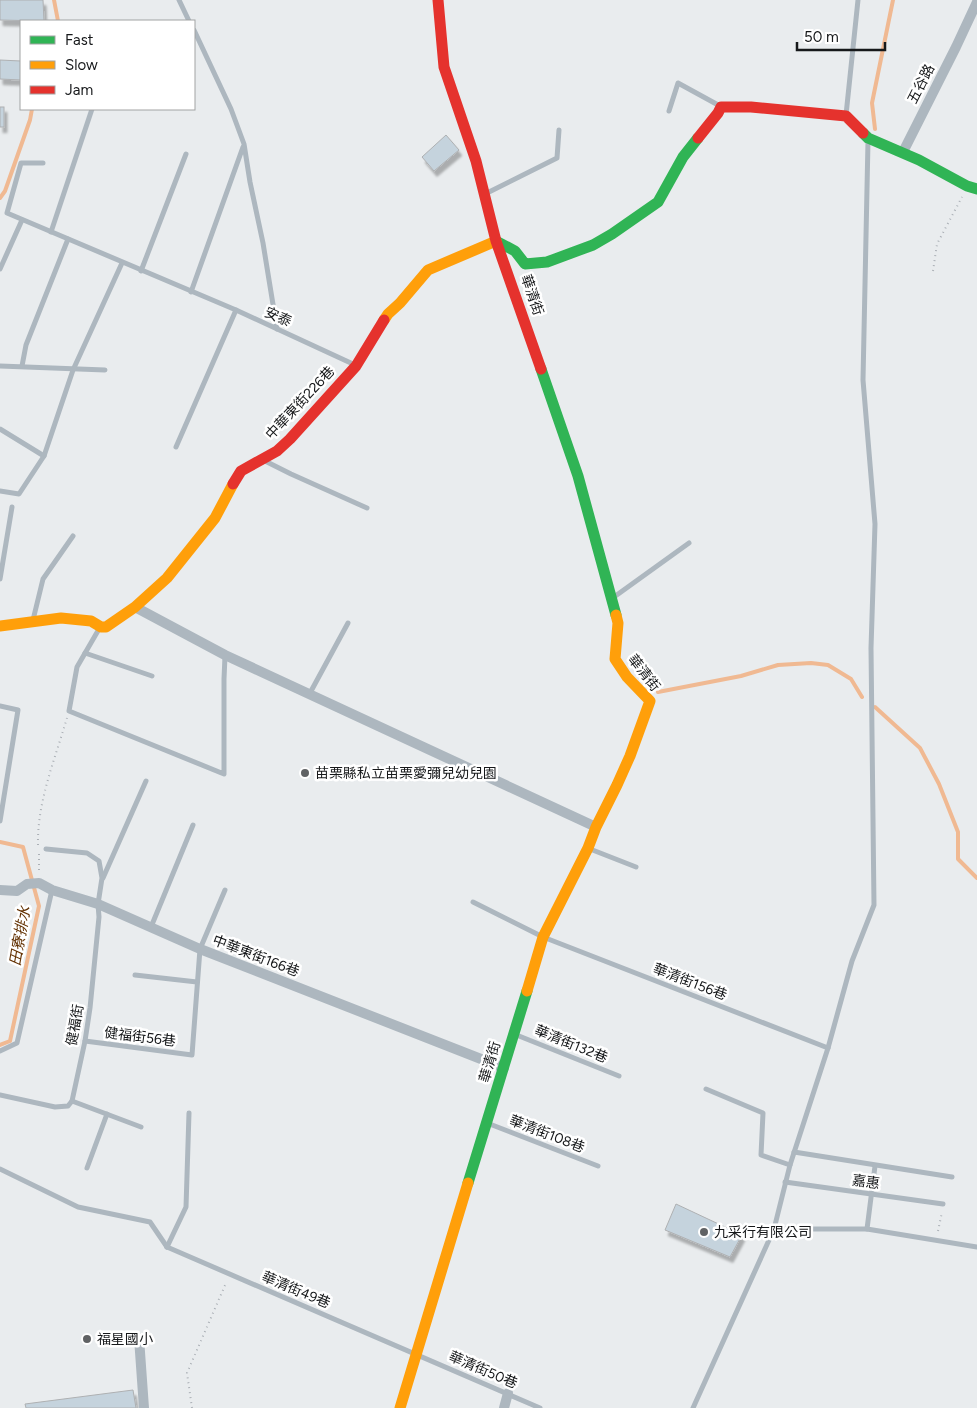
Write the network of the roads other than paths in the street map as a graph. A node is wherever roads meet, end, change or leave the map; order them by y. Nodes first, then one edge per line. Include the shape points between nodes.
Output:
1 (179, 0) edge
2 (438, 0) edge
3 (858, 0) edge
4 (977, 2) edge
5 (189, 20) edge
6 (195, 32) edge
7 (721, 107) junction
8 (92, 110) edge
9 (669, 110) dead end
10 (846, 116) junction
11 (559, 130) dead end
12 (868, 138) junction
13 (244, 144) junction
14 (903, 152) junction
15 (186, 154) dead end
16 (43, 163) dead end
17 (972, 188) edge
18 (484, 195) junction
19 (22, 220) junction
20 (51, 232) junction
21 (68, 239) junction
22 (496, 241) junction
23 (122, 263) junction
24 (0, 269) edge
25 (141, 271) junction
26 (191, 292) junction
27 (236, 310) junction
28 (277, 329) junction
29 (0, 366) edge
30 (22, 366) junction
31 (356, 366) junction
32 (72, 370) junction
33 (105, 370) dead end
34 (0, 429) edge
35 (176, 447) dead end
36 (44, 456) junction
37 (262, 459) junction
38 (0, 491) edge
39 (12, 508) dead end
40 (367, 508) dead end
41 (73, 536) dead end
42 (689, 542) dead end
43 (0, 579) edge
44 (611, 599) junction
45 (135, 607) junction
46 (33, 621) junction
47 (348, 623) dead end
48 (0, 626) edge
49 (101, 627) junction
50 (86, 653) junction
51 (225, 655) junction
52 (152, 676) dead end
53 (310, 693) junction
54 (0, 706) edge
55 (146, 781) dead end
56 (0, 821) edge
57 (193, 825) dead end
58 (596, 827) junction
59 (588, 848) junction
60 (46, 849) dead end
61 (636, 867) dead end
62 (102, 878) junction
63 (0, 890) edge
64 (52, 890) junction
65 (225, 890) dead end
66 (473, 902) dead end
67 (98, 904) junction
68 (151, 927) junction
69 (543, 937) junction
70 (200, 949) junction
71 (135, 974) dead end
72 (197, 982) junction
73 (514, 1034) junction
74 (85, 1041) junction
75 (828, 1048) junction
76 (0, 1051) edge
77 (504, 1068) junction
78 (619, 1076) dead end
79 (706, 1088) dead end
80 (0, 1095) edge
81 (72, 1100) junction
82 (189, 1113) dead end
83 (106, 1114) junction
84 (487, 1123) junction
85 (141, 1128) dead end
86 (794, 1152) junction
87 (790, 1165) junction
88 (598, 1166) dead end
89 (875, 1166) junction
90 (88, 1168) dead end
91 (0, 1169) edge
92 (952, 1177) dead end
93 (785, 1182) junction
94 (870, 1194) junction
95 (943, 1204) road end
96 (774, 1229) junction
97 (867, 1229) junction
98 (168, 1246) junction
99 (977, 1247) edge
100 (139, 1338) dead end
101 (416, 1354) junction
102 (508, 1393) junction
103 (144, 1408) edge
104 (400, 1408) edge
105 (504, 1408) edge
106 (540, 1408) edge
107 (693, 1408) edge

1 - 5 lane
2 - 18 street, 華清街 via 444,67 476,161
3 - 10 lane
4 - 14 street, 五谷路
6 - 13 lane
7 - 9 lane via 678,83
7 - 10 street
7 - 22 street via 683,157 658,202 612,234 593,245 547,262 525,264 515,251
8 - 20 lane
10 - 12 street
11 - 18 lane via 557,158
12 - 14 street
12 - 75 lane via 863,380 875,524 871,648 874,905 852,961
13 - 26 lane
13 - 28 lane
14 - 17 street
15 - 25 lane
16 - 19 lane, 安泰 via 21,163 7,214
18 - 22 street, 華清街
19 - 20 lane, 安泰
19 - 24 lane
20 - 21 lane, 安泰
21 - 23 lane, 安泰
21 - 30 lane via 26,345
22 - 31 street, 中華東街226巷 via 428,270 388,314
22 - 44 street, 華清街 via 578,476
23 - 25 lane, 安泰
23 - 32 lane
25 - 26 lane, 安泰
26 - 27 lane, 安泰
27 - 28 lane, 安泰
27 - 35 lane
28 - 31 lane, 安泰
29 - 30 lane
30 - 32 lane
31 - 37 street, 中華東街226巷 via 290,439
32 - 33 lane
32 - 36 lane
34 - 36 lane
36 - 38 lane via 19,494
37 - 40 lane
37 - 45 street, 中華東街226巷 via 241,471 198,541 167,578
39 - 43 lane
41 - 46 lane via 43,580
42 - 44 lane
44 - 58 street, 華清街 via 618,623 615,659 650,701 630,756
45 - 49 street, 中華東街226巷 via 106,627
45 - 51 street
46 - 48 street
46 - 49 street via 61,618 91,621
47 - 53 lane
49 - 50 lane
50 - 51 lane via 77,667 69,711 224,774
50 - 52 lane
51 - 53 street
53 - 58 street
54 - 56 lane via 18,710
55 - 62 lane, 健福街
57 - 68 lane
58 - 59 street, 華清街
59 - 61 lane
59 - 69 street, 華清街
60 - 62 lane via 87,853 99,861
62 - 67 lane, 健福街
63 - 64 street, 中華東街166巷 via 17,891 27,884 39,883
64 - 67 street, 中華東街166巷
64 - 76 lane via 17,1043
65 - 70 lane
66 - 69 lane, 華清街156巷
67 - 68 street, 中華東街166巷
67 - 74 lane, 健福街
68 - 70 street, 中華東街166巷
69 - 73 street, 華清街
69 - 75 lane, 華清街156巷
70 - 72 lane
70 - 77 street, 中華東街166巷
71 - 72 lane
72 - 74 lane, 健福街56巷 via 192,1055
73 - 77 street, 華清街
73 - 78 lane, 華清街132巷
74 - 81 lane, 健福街
75 - 86 lane
77 - 84 street, 華清街
79 - 87 lane via 763,1113 762,1155
80 - 81 lane via 55,1107 68,1106
81 - 83 lane
82 - 98 lane via 186,1207
83 - 85 lane
83 - 90 lane
84 - 88 lane, 華清街108巷
84 - 101 street, 華清街
86 - 87 lane
86 - 89 lane, 嘉惠
87 - 93 lane
89 - 92 lane, 嘉惠
89 - 94 lane
91 - 98 lane via 78,1207 150,1222
93 - 94 lane, 嘉惠
93 - 96 lane
94 - 95 lane, 嘉惠
94 - 97 lane
96 - 97 lane
96 - 107 lane
97 - 99 lane
98 - 101 lane, 華清街49巷
100 - 103 street
101 - 102 lane, 華清街50巷
101 - 104 street, 華清街
102 - 105 street
102 - 106 lane, 華清街50巷

